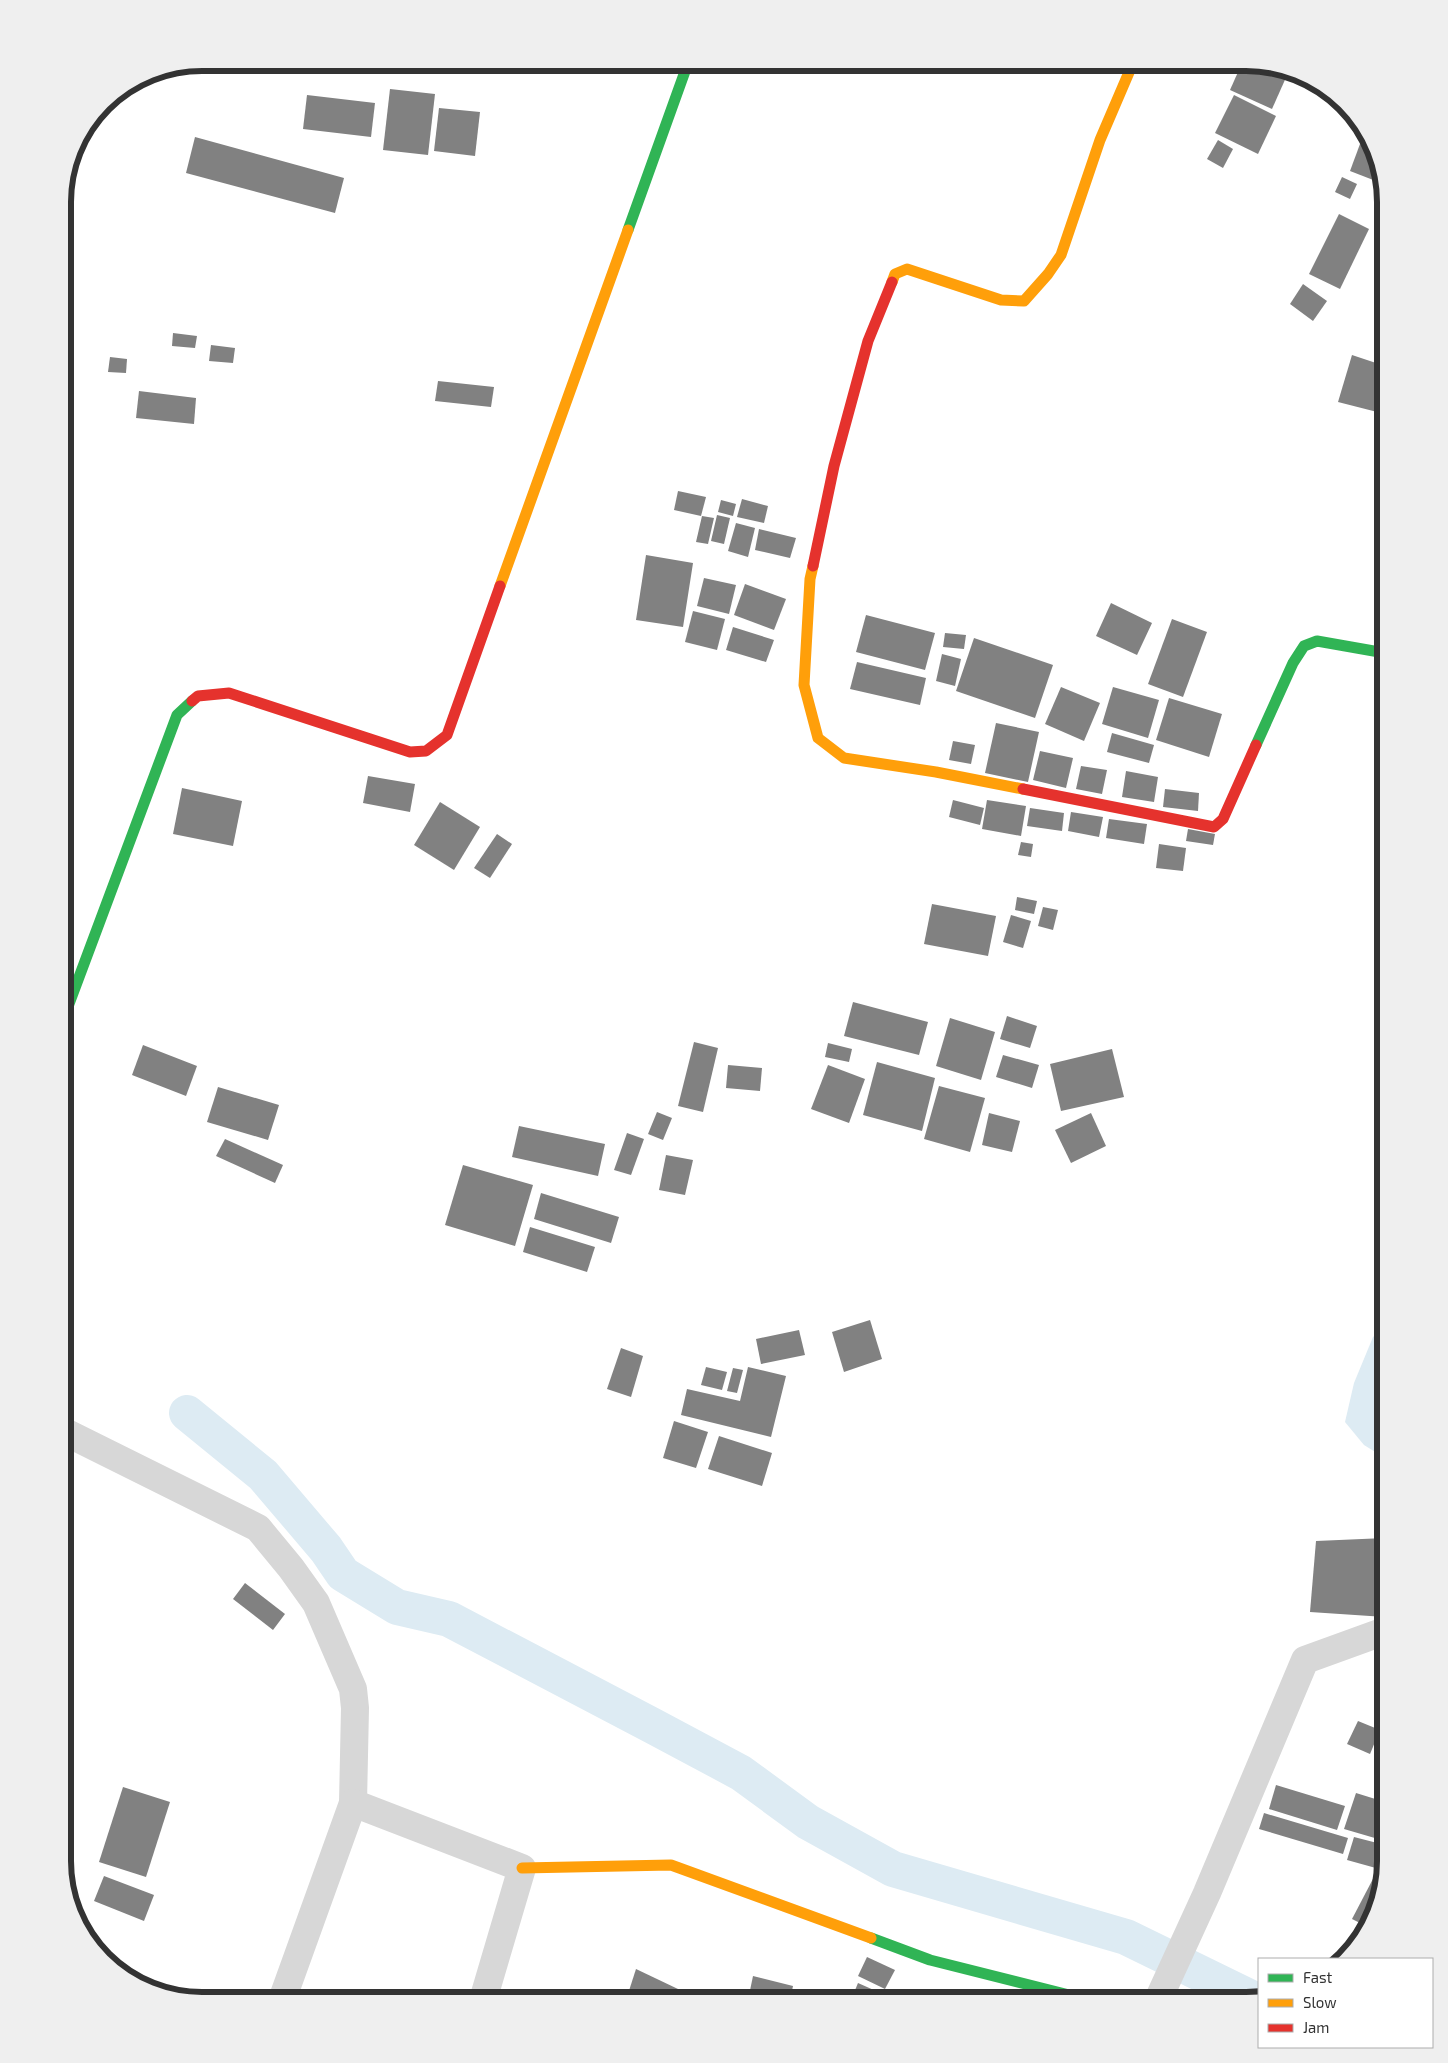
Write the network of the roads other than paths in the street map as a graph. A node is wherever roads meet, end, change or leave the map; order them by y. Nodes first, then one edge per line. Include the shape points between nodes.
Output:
1 (685, 71) edge
2 (1129, 72) edge
3 (1377, 651) edge
4 (72, 997) edge
5 (71, 1435) edge
6 (1377, 1634) edge
7 (353, 1803) junction
8 (522, 1868) junction
9 (285, 1991) edge
10 (486, 1991) edge
11 (1056, 1992) edge
12 (1162, 1992) edge

1 - 4 street via 447,735 426,751 410,752 229,693 198,696 177,715
2 - 3 street via 1100,140 1061,255 1024,301 1001,300 907,268 895,274 868,341 834,466 810,579 804,685 818,738 844,758 936,772 1214,827 1224,819 1293,663 1304,646 1317,641
5 - 7 street via 258,1528 291,1568 316,1603 354,1688
6 - 12 street via 1305,1660
7 - 8 street
7 - 9 street
8 - 10 street
8 - 11 street via 671,1866 930,1960

